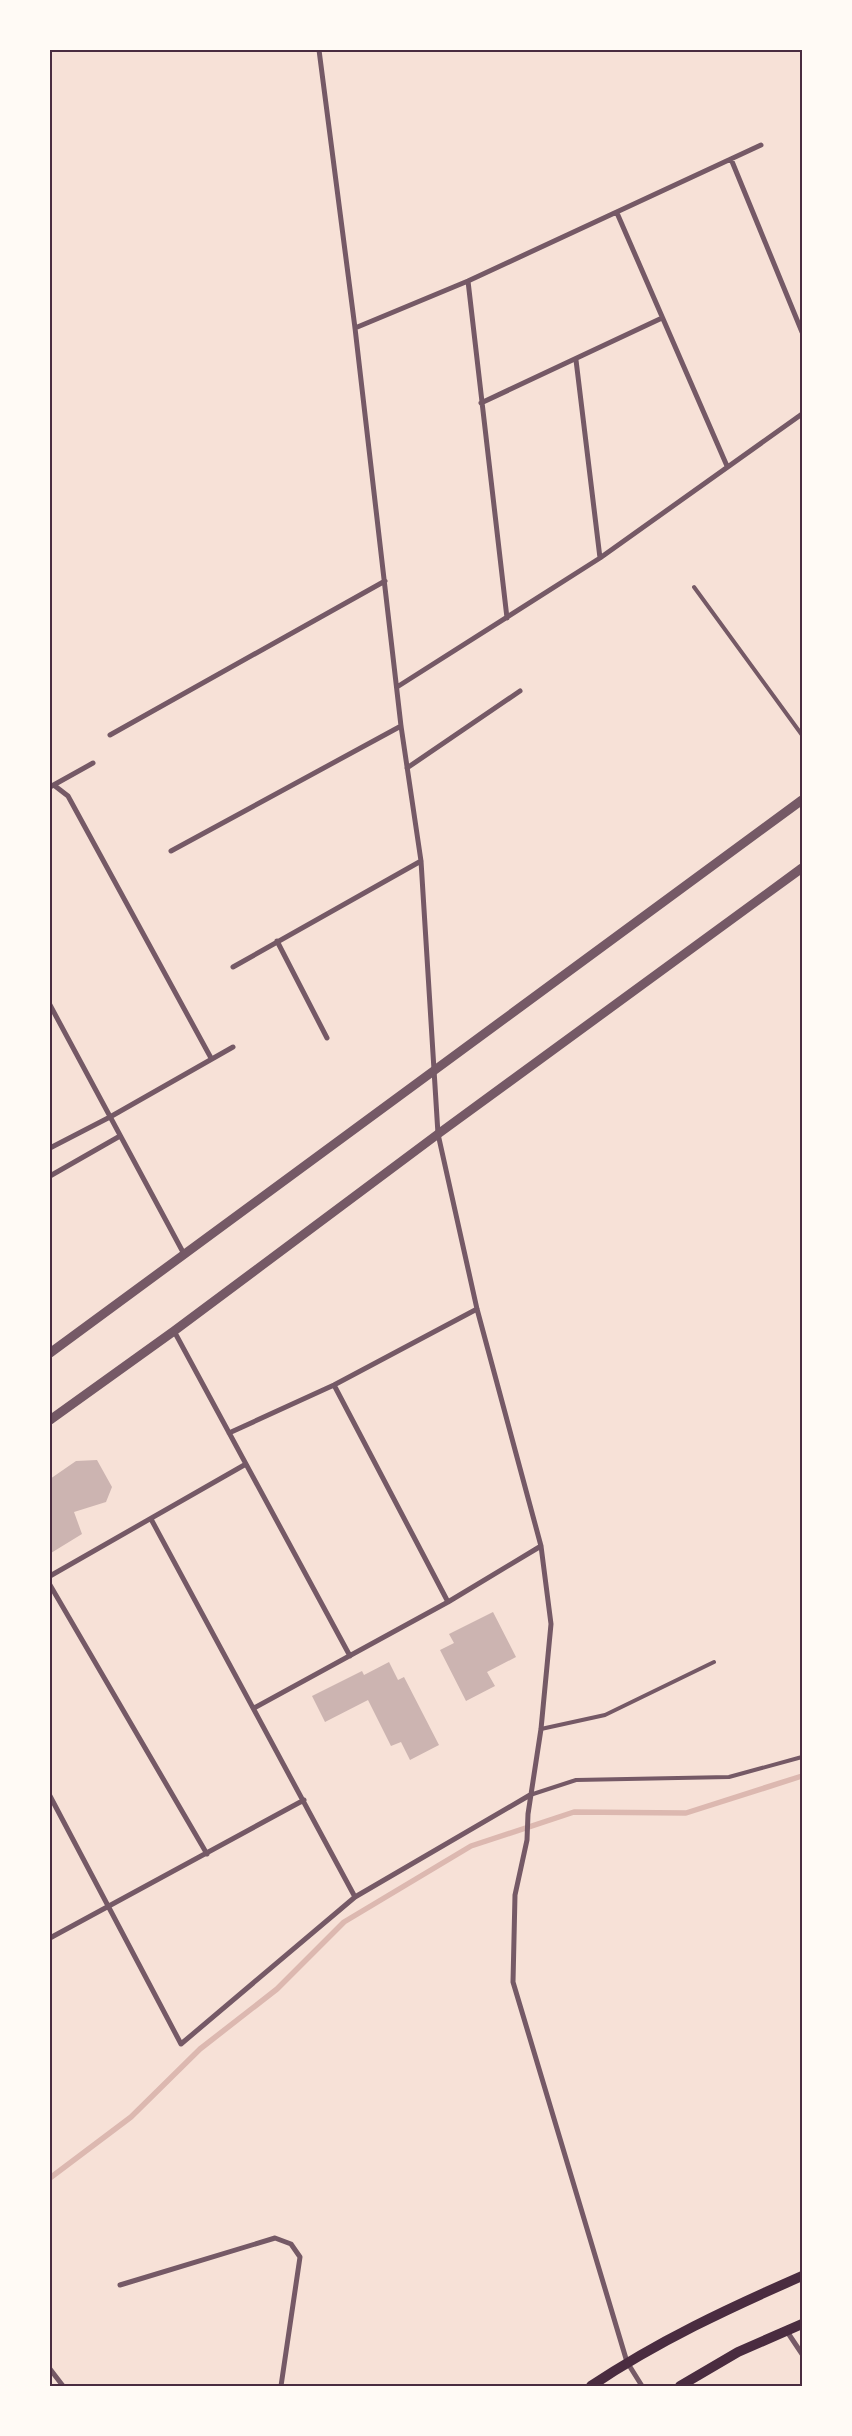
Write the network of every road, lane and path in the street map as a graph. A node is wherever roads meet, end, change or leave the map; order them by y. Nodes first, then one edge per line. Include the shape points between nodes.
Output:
1 (319, 50) edge
2 (761, 145) dead end
3 (731, 159) junction
4 (617, 213) junction
5 (468, 281) junction
6 (662, 318) junction
7 (355, 328) junction
8 (802, 332) edge
9 (576, 360) junction
10 (481, 403) junction
11 (802, 414) edge
12 (727, 466) junction
13 (600, 558) junction
14 (385, 581) junction
15 (694, 587) dead end
16 (507, 618) junction
17 (396, 687) junction
18 (520, 691) dead end
19 (401, 726) junction
20 (110, 735) dead end
21 (802, 736) edge
22 (92, 763) dead end
23 (407, 768) junction
24 (52, 787) edge
25 (802, 800) edge
26 (171, 850) dead end
27 (421, 860) junction
28 (802, 868) edge
29 (277, 942) junction
30 (233, 967) dead end
31 (50, 1005) edge
32 (327, 1038) dead end
33 (233, 1047) dead end
34 (211, 1058) junction
35 (433, 1071) junction
36 (110, 1117) junction
37 (438, 1134) junction
38 (120, 1136) junction
39 (50, 1148) edge
40 (50, 1176) edge
41 (184, 1254) junction
42 (477, 1309) junction
43 (174, 1331) junction
44 (50, 1352) edge
45 (334, 1385) junction
46 (50, 1420) edge
47 (229, 1433) junction
48 (246, 1464) junction
49 (151, 1519) junction
50 (541, 1546) junction
51 (50, 1576) edge
52 (51, 1589) edge
53 (448, 1602) junction
54 (350, 1656) junction
55 (714, 1662) dead end
56 (254, 1708) junction
57 (541, 1729) junction
58 (802, 1757) edge
59 (530, 1795) junction
60 (50, 1796) edge
61 (304, 1800) junction
62 (207, 1854) junction
63 (355, 1897) junction
64 (109, 1906) junction
65 (50, 1938) edge
66 (802, 2276) edge
67 (120, 2285) dead end
68 (802, 2324) edge
69 (786, 2330) junction
70 (802, 2354) edge
71 (627, 2362) junction
72 (50, 2369) edge
73 (63, 2386) edge
74 (282, 2386) edge
75 (591, 2386) edge
76 (642, 2386) edge
77 (680, 2386) edge

1 - 7 street
2 - 3 street
3 - 4 street
3 - 8 street
4 - 5 street
4 - 6 street
5 - 7 street
5 - 10 street
6 - 9 street
6 - 12 street
7 - 14 street
9 - 10 street
9 - 13 street
10 - 16 street
11 - 12 street
12 - 13 street
13 - 16 street
14 - 17 street
14 - 20 street
15 - 21 lane
16 - 17 street
17 - 19 street
18 - 23 street
19 - 23 street
19 - 26 street
22 - 24 street
23 - 27 street
24 - 34 street via 68,796
25 - 35 street
27 - 29 street
27 - 35 street
28 - 37 street
29 - 30 street
29 - 32 street
31 - 36 street
33 - 34 street
34 - 36 street
35 - 37 street
35 - 41 street
36 - 38 street
36 - 39 street
37 - 42 street
37 - 43 street
38 - 40 street
38 - 41 street
41 - 44 street
42 - 45 street
42 - 50 street
43 - 46 street
43 - 47 street
45 - 47 street
45 - 53 street
47 - 48 street
48 - 49 street
48 - 54 street
49 - 51 street
49 - 56 street
50 - 53 street
50 - 57 street via 551,1624
52 - 62 street
53 - 54 street
54 - 56 street
55 - 57 lane via 605,1715
56 - 61 street
57 - 59 street
58 - 59 lane via 729,1777 576,1780
59 - 63 street
59 - 71 street via 527,1840 515,1895 513,1982
60 - 64 street
61 - 62 street
61 - 63 street
62 - 64 street
63 - 64 street via 182,2044
64 - 65 street
66 - 71 main road via 720,2312
67 - 74 street via 275,2238 291,2244 300,2257
68 - 69 main road
69 - 70 street
69 - 77 main road via 738,2352
71 - 75 main road
71 - 76 street
72 - 73 street

